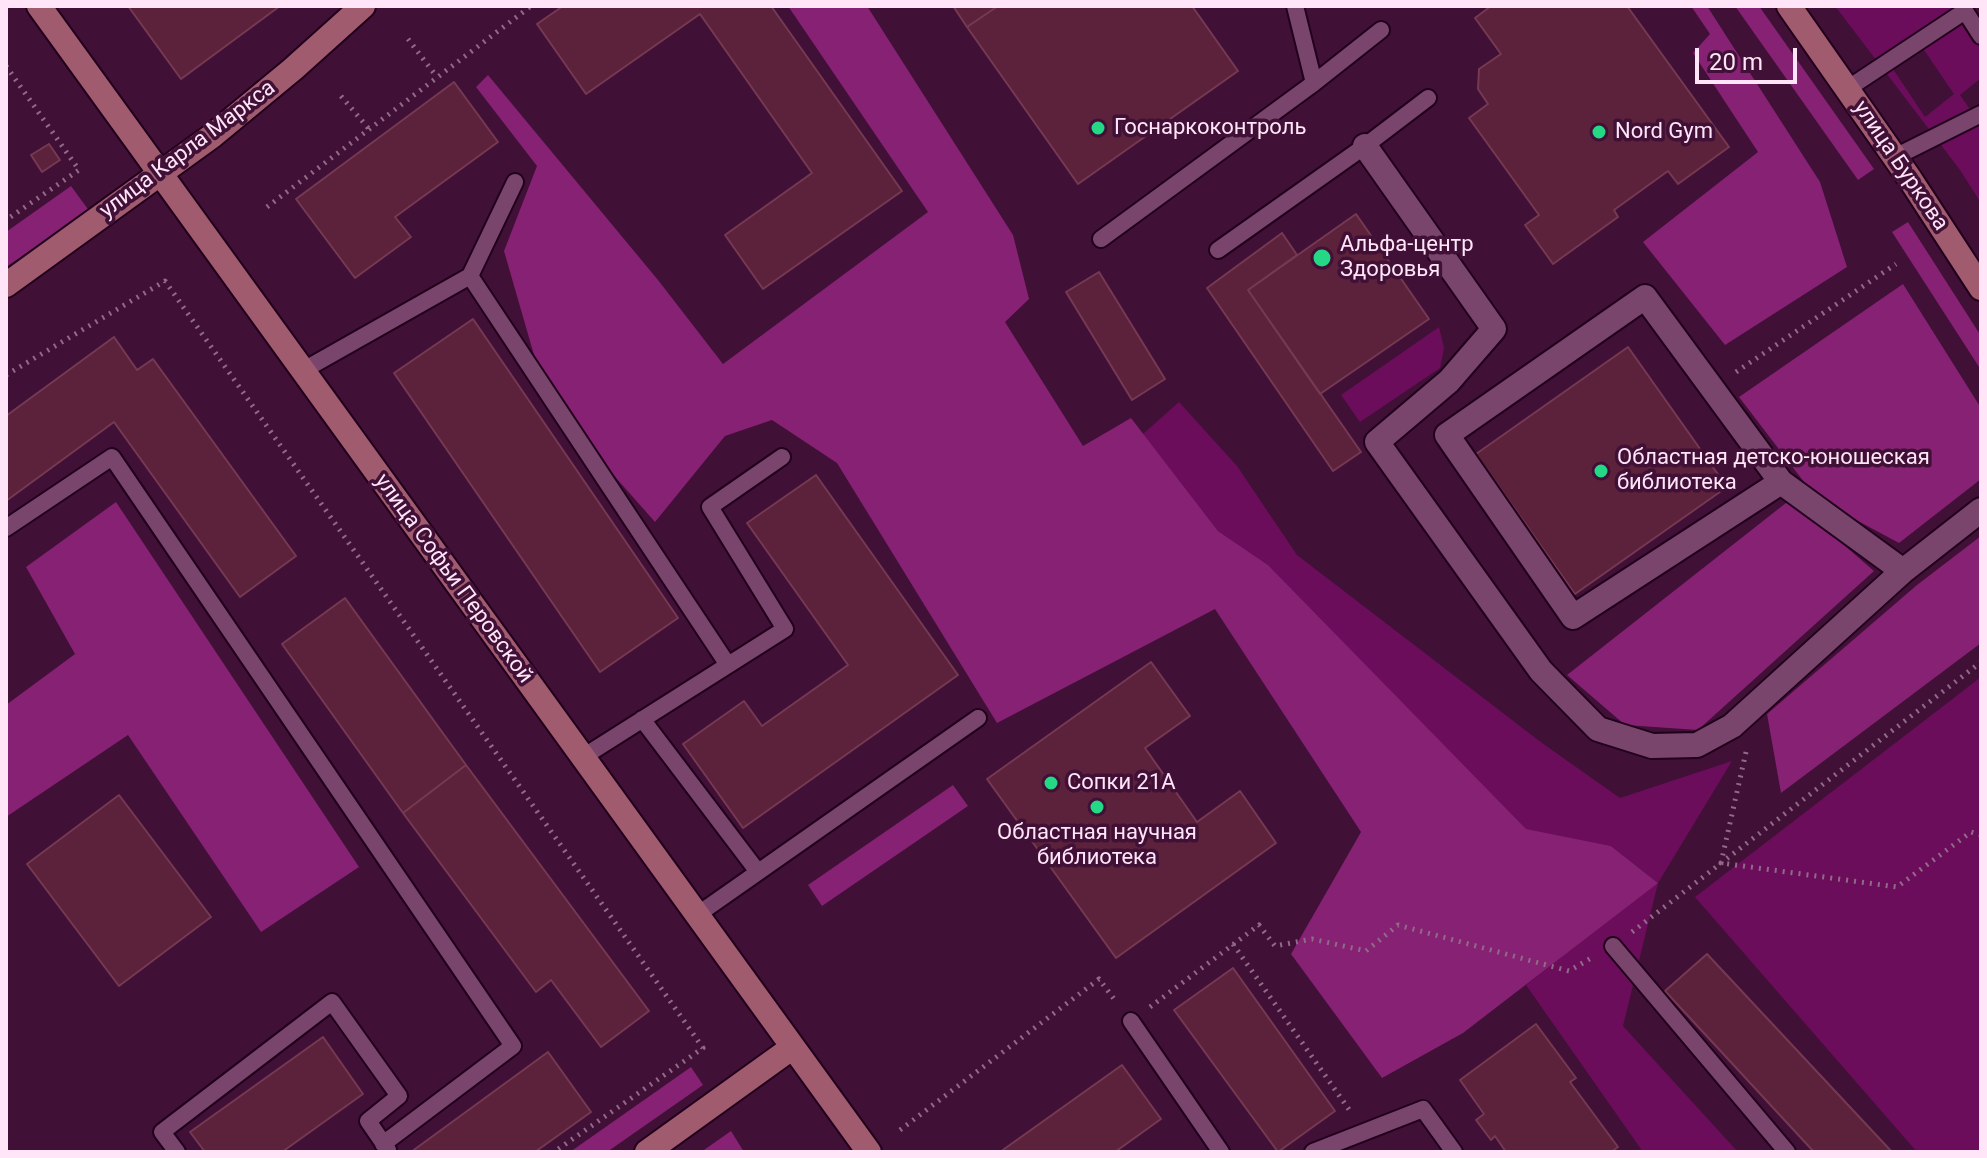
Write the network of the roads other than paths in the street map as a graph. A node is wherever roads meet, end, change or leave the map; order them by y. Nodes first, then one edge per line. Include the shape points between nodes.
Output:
1 (39, 6) edge
2 (363, 6) edge
3 (1295, 6) edge
4 (1789, 6) edge
5 (1381, 30) dead end
6 (1981, 36) edge
7 (1314, 83) junction
8 (1847, 89) junction
9 (1428, 98) dead end
10 (1981, 114) edge
11 (1365, 146) junction
12 (1895, 157) junction
13 (159, 173) junction
14 (515, 182) dead end
15 (1101, 239) dead end
16 (1218, 250) dead end
17 (470, 276) junction
18 (6, 285) edge
19 (1981, 288) edge
20 (302, 371) junction
21 (782, 457) dead end
22 (1781, 482) junction
23 (1981, 510) edge
24 (6, 528) edge
25 (1903, 571) junction
26 (728, 665) junction
27 (978, 718) dead end
28 (642, 719) junction
29 (583, 757) junction
30 (758, 872) junction
31 (697, 915) junction
32 (1613, 946) road end
33 (1131, 1021) road end
34 (793, 1047) junction
35 (386, 1148) edge
36 (177, 1152) edge
37 (647, 1152) edge
38 (869, 1152) edge
39 (1221, 1152) edge
40 (1313, 1152) edge
41 (1454, 1152) edge
42 (1787, 1152) edge

1 - 13 street, улица Софьи Перовской
2 - 13 street, улица Карла Маркса via 293,69
3 - 7 lane
4 - 8 street, улица Буркова
5 - 7 lane
6 - 8 lane via 1965,11
7 - 15 lane
8 - 12 street, улица Буркова
9 - 11 lane
10 - 12 lane
11 - 16 lane
11 - 25 street via 1494,329 1449,381 1377,442 1541,671 1598,729 1652,746 1697,745 1732,726
12 - 19 street, улица Буркова
13 - 18 street, улица Карла Маркса
13 - 20 street, улица Софьи Перовской
14 - 17 lane
17 - 20 lane
17 - 26 lane
20 - 29 street, улица Софьи Перовской
21 - 26 lane via 710,507 785,629
22 - 22 street via 1645,297 1447,435 1573,617
22 - 25 street
23 - 25 street
24 - 35 lane via 112,457 513,1046
26 - 28 lane
27 - 30 lane
28 - 29 lane
28 - 30 lane
29 - 31 street, улица Софьи Перовской
30 - 31 lane
31 - 34 street, улица Софьи Перовской
32 - 42 lane
33 - 39 lane
34 - 37 street
34 - 38 street, улица Софьи Перовской
35 - 36 lane via 368,1121 399,1096 332,1002 162,1132
40 - 41 lane via 1423,1109

